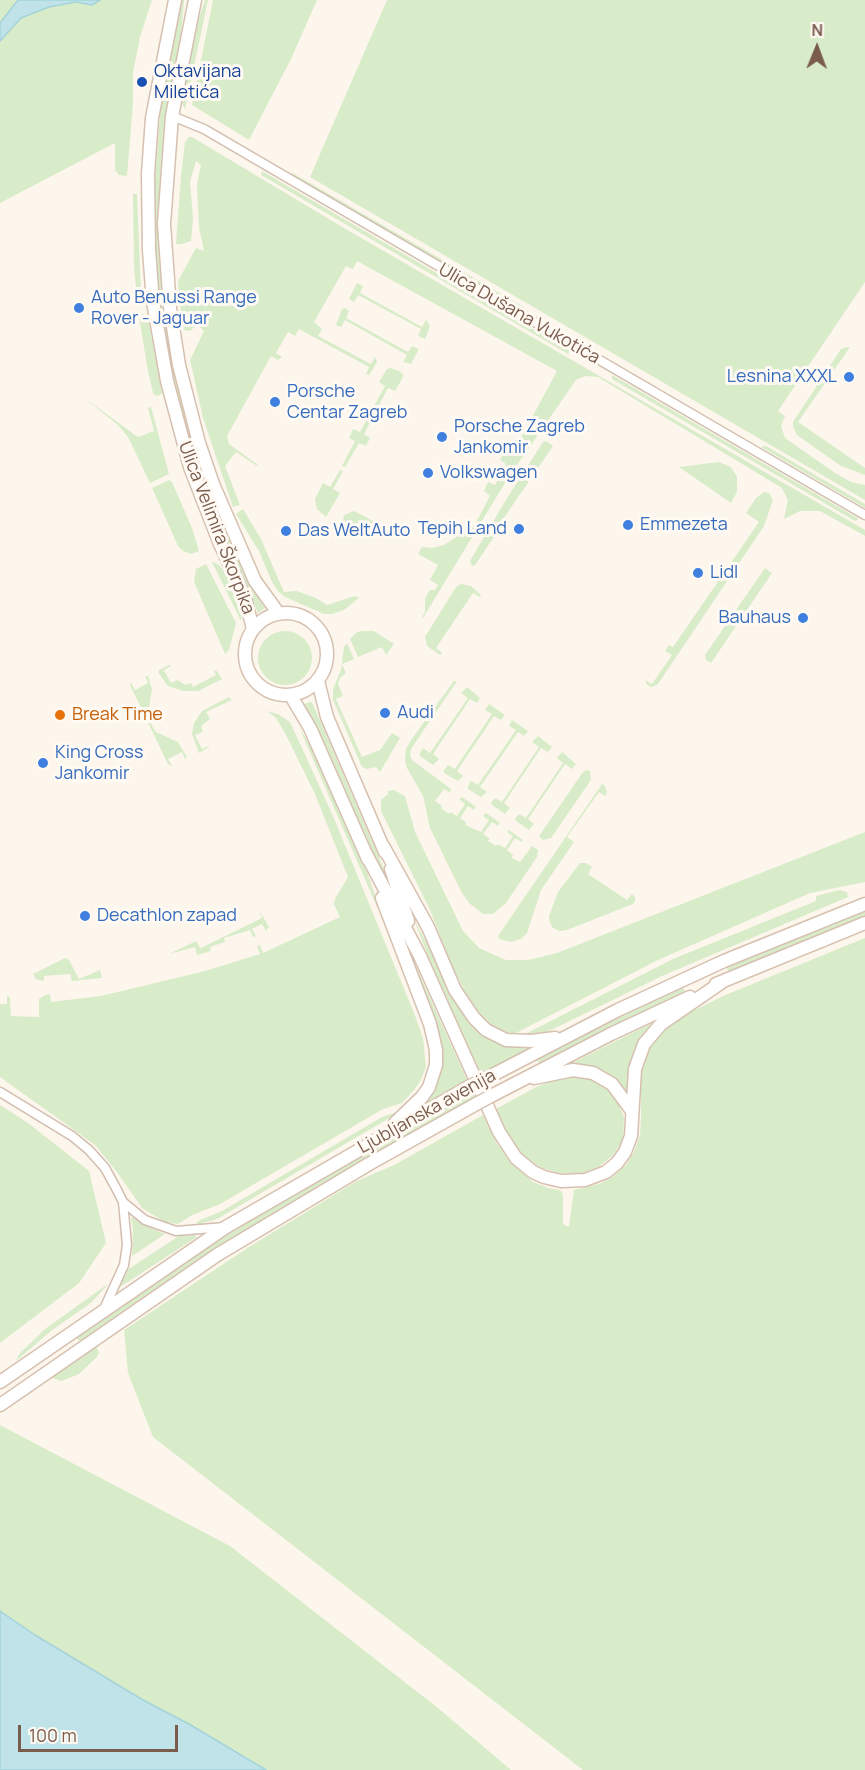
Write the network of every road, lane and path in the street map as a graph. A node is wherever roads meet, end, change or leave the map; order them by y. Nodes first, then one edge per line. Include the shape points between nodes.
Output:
1 (174, 0) edge
2 (195, 0) edge
3 (172, 116) junction
4 (865, 515) edge
5 (279, 614) junction
6 (253, 628) junction
7 (318, 681) junction
8 (291, 696) junction
9 (383, 846) junction
10 (365, 852) junction
11 (865, 904) edge
12 (865, 923) edge
13 (420, 956) junction
14 (722, 982) junction
15 (567, 1036) junction
16 (518, 1082) junction
17 (0, 1092) edge
18 (632, 1111) junction
19 (379, 1138) junction
20 (123, 1202) junction
21 (226, 1227) junction
22 (104, 1309) junction
23 (0, 1382) edge
24 (0, 1406) edge

1 - 6 main road, Ulica Velimira Škorpika via 152,118 148,163 153,302 167,381 190,467 245,598
2 - 3 main road, Ulica Velimira Škorpika
3 - 4 street, Ulica Dušana Vukotića via 204,129
3 - 5 main road, Ulica Velimira Škorpika via 165,262 179,365 199,443 225,514 255,581
5 - 6 main road
5 - 7 main road via 289,613 308,620 323,637 326,665
6 - 8 main road via 245,648 249,674 266,691
7 - 8 main road
7 - 9 main road via 327,717
8 - 10 main road via 310,728
9 - 13 main road
9 - 15 main road via 428,927 459,996 480,1025 511,1041
10 - 13 main road
10 - 19 main road via 430,1024 437,1058 426,1092
11 - 15 main road, Ljubljanska avenija via 724,961
12 - 14 main road, Ljubljanska avenija
13 - 18 main road via 499,1132 527,1168 561,1181 585,1180 606,1172 628,1146
14 - 16 main road, Ljubljanska avenija
14 - 18 main road via 661,1024 644,1044 635,1069
15 - 19 main road, Ljubljanska avenija, bridge
16 - 18 main road via 565,1071 593,1073 612,1084
16 - 24 main road, Ljubljanska avenija, bridge via 369,1164 217,1256
17 - 20 street via 89,1150 105,1168
19 - 21 main road, Ljubljanska avenija
20 - 21 street via 145,1220 176,1231
20 - 22 street via 127,1245 124,1265
21 - 22 main road, Ljubljanska avenija
22 - 23 main road, Ljubljanska avenija

